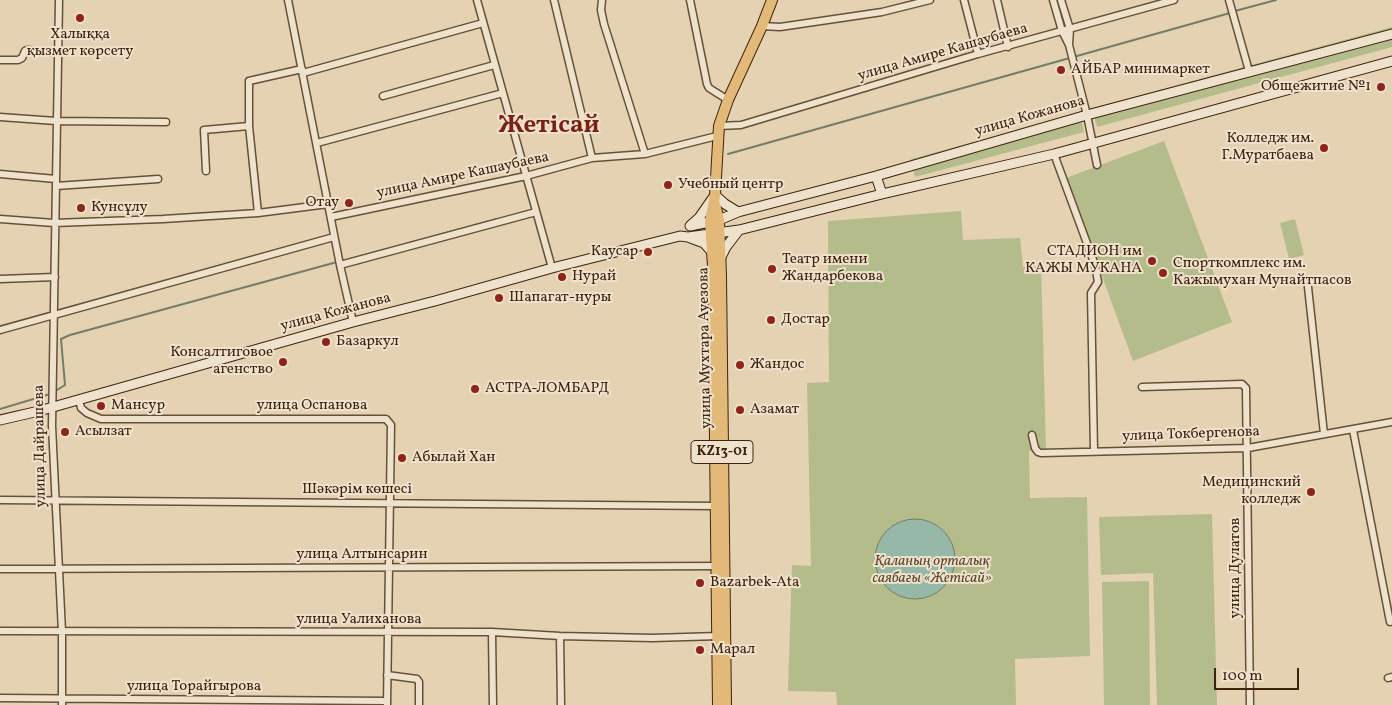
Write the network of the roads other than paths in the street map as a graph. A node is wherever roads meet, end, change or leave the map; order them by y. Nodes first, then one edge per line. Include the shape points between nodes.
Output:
1 (59, 0) edge
2 (288, 0) edge
3 (477, 0) edge
4 (554, 0) edge
5 (602, 0) edge
6 (690, 0) edge
7 (772, 0) edge
8 (930, 0) edge
9 (964, 0) edge
10 (997, 0) edge
11 (1054, 0) edge
12 (1061, 0) edge
13 (1174, 0) edge
14 (1229, 0) edge
15 (483, 23) junction
16 (762, 26) junction
17 (1070, 28) junction
18 (1062, 31) junction
19 (1392, 34) edge
20 (1069, 45) junction
21 (1008, 47) junction
22 (58, 53) junction
23 (978, 54) junction
24 (0, 60) edge
25 (1392, 61) edge
26 (494, 65) junction
27 (303, 71) junction
28 (1249, 72) junction
29 (503, 93) junction
30 (384, 96) dead end
31 (728, 100) junction
32 (1087, 115) junction
33 (0, 117) edge
34 (56, 120) junction
35 (166, 122) dead end
36 (249, 126) junction
37 (718, 131) junction
38 (1093, 142) junction
39 (317, 144) junction
40 (645, 154) junction
41 (1054, 154) junction
42 (592, 158) junction
43 (1097, 165) dead end
44 (206, 171) dead end
45 (0, 174) edge
46 (526, 176) junction
47 (876, 176) junction
48 (158, 179) dead end
49 (56, 182) junction
50 (882, 194) junction
51 (714, 198) junction
52 (328, 204) junction
53 (536, 212) junction
54 (738, 212) junction
55 (258, 213) junction
56 (332, 217) junction
57 (0, 219) edge
58 (714, 221) junction
59 (54, 223) junction
60 (690, 226) junction
61 (740, 230) junction
62 (714, 233) junction
63 (334, 236) junction
64 (684, 236) junction
65 (716, 256) junction
66 (340, 265) junction
67 (552, 268) junction
68 (55, 277) junction
69 (0, 279) edge
70 (1308, 288) dead end
71 (54, 314) junction
72 (353, 322) junction
73 (0, 330) edge
74 (1142, 387) dead end
75 (79, 400) junction
76 (53, 407) junction
77 (0, 420) edge
78 (1392, 422) edge
79 (1353, 430) junction
80 (1324, 434) junction
81 (1032, 435) dead end
82 (1248, 448) junction
83 (1094, 451) junction
84 (0, 500) edge
85 (54, 500) junction
86 (389, 502) junction
87 (714, 506) junction
88 (720, 566) junction
89 (389, 567) junction
90 (0, 569) edge
91 (58, 569) junction
92 (1390, 622) dead end
93 (0, 631) edge
94 (62, 632) junction
95 (387, 632) junction
96 (492, 632) junction
97 (560, 636) junction
98 (721, 636) junction
99 (387, 675) junction
100 (0, 698) edge
101 (62, 702) edge
102 (387, 703) edge
103 (419, 705) edge
104 (493, 705) edge
105 (561, 705) edge
106 (718, 705) edge
107 (726, 705) edge
108 (1250, 705) edge

1 - 22 street, улица Дайрашева
2 - 27 street
3 - 15 street
4 - 42 street
5 - 40 street via 600,10
6 - 31 street via 707,84
7 - 16 main road, улица Мухтара Ауезова / KZ13-01
8 - 16 street via 882,12 780,27
9 - 23 street
10 - 21 street
11 - 18 street
12 - 17 street
13 - 17 street, улица Амире Кашаубаева
14 - 28 street
15 - 26 street
15 - 27 street
16 - 31 main road, улица Мухтара Ауезова / KZ13-01
17 - 18 street, улица Амире Кашаубаева
17 - 20 street
18 - 20 street
18 - 21 street, улица Амире Кашаубаева
19 - 28 street, улица Кожанова
20 - 32 street
21 - 23 street, улица Амире Кашаубаева
22 - 24 street via 27,50 18,60
22 - 34 street, улица Дайрашева
23 - 37 street, улица Амире Кашаубаева
25 - 38 street, улица Кожанова
26 - 29 street
26 - 30 street
27 - 36 street via 249,81
27 - 39 street
28 - 32 street, улица Кожанова
29 - 39 street
29 - 46 street
31 - 37 main road, улица Мухтара Ауезова / KZ13-01
32 - 38 street
32 - 47 street, улица Кожанова
33 - 34 street
34 - 35 street
34 - 49 street, улица Дайрашева
36 - 44 street via 204,130
36 - 55 street
37 - 40 street, улица Амире Кашаубаева
37 - 51 main road, улица Мухтара Ауезова / KZ13-01
38 - 41 street, улица Кожанова
38 - 43 street
39 - 52 street
40 - 42 street, улица Амире Кашаубаева
41 - 50 street, улица Кожанова
41 - 83 street via 1095,264 1098,282 1091,293
42 - 46 street, улица Амире Кашаубаева
45 - 49 street
46 - 53 street
46 - 56 street, улица Амире Кашаубаева
47 - 50 street
47 - 54 street, улица Кожанова
48 - 49 street
49 - 59 street, улица Дайрашева
50 - 61 street, улица Кожанова
51 - 54 street
51 - 58 main road, улица Мухтара Ауезова / KZ13-01
51 - 60 street
52 - 55 street
52 - 56 street
53 - 66 street
53 - 67 street
54 - 58 street, улица Кожанова
55 - 59 street
56 - 63 street
57 - 59 street
58 - 60 street, улица Кожанова
58 - 62 main road, улица Мухтара Ауезова / KZ13-01
59 - 68 street, улица Дайрашева
60 - 64 street
61 - 62 street, улица Кожанова
61 - 65 street
62 - 64 street, улица Кожанова
62 - 65 main road, улица Мухтара Ауезова / KZ13-01
63 - 66 street
63 - 71 street
64 - 65 street via 704,243
64 - 67 street, улица Кожанова
65 - 87 main road, улица Мухтара Ауезова / KZ13-01
65 - 88 main road, улица Мухтара Ауезова / KZ13-01
66 - 72 street
67 - 72 street, улица Кожанова
68 - 69 street
68 - 71 street, улица Дайрашева
70 - 80 street
71 - 73 street
71 - 76 street, улица Дайрашева
72 - 75 street, улица Кожанова
74 - 82 street, улица Дулатов via 1245,385
75 - 76 street, улица Кожанова
75 - 86 street, улица Оспанова via 87,414 101,419 386,419 391,425
76 - 77 street, улица Кожанова
76 - 85 street, улица Дайрашева
78 - 79 street, улица Токбергенова
79 - 80 street, улица Токбергенова
79 - 92 street
80 - 82 street, улица Токбергенова
81 - 83 street, улица Токбергенова via 1038,452
82 - 83 street, улица Токбергенова
82 - 108 street, улица Дулатов
84 - 85 street, Шәкәрім көшесі
85 - 86 street, Шәкәрім көшесі
85 - 91 street, улица Дайрашева
86 - 87 street, Шәкәрім көшесі
86 - 89 street, улица Оспанова
87 - 88 main road, улица Мухтара Ауезова / KZ13-01
88 - 89 street, улица Алтынсарин
88 - 98 main road, улица Мухтара Ауезова / KZ13-01
89 - 91 street, улица Алтынсарин
89 - 95 street, улица Оспанова
90 - 91 street, улица Алтынсарин
91 - 94 street, улица Дайрашева
93 - 94 street, улица Уалиханова
94 - 95 street, улица Уалиханова
94 - 101 street, улица Дайрашева
95 - 96 street, улица Уалиханова
95 - 99 street, улица Оспанова
96 - 97 street, улица Уалиханова
96 - 104 street
97 - 98 street, улица Уалиханова
97 - 105 street
98 - 106 main road, улица Мухтара Ауезова / KZ13-01
98 - 107 main road, улица Мухтара Ауезова / KZ13-01
99 - 102 street, улица Оспанова
99 - 103 street via 417,679
100 - 101 street, улица Торайгырова
101 - 102 street, улица Торайгырова

